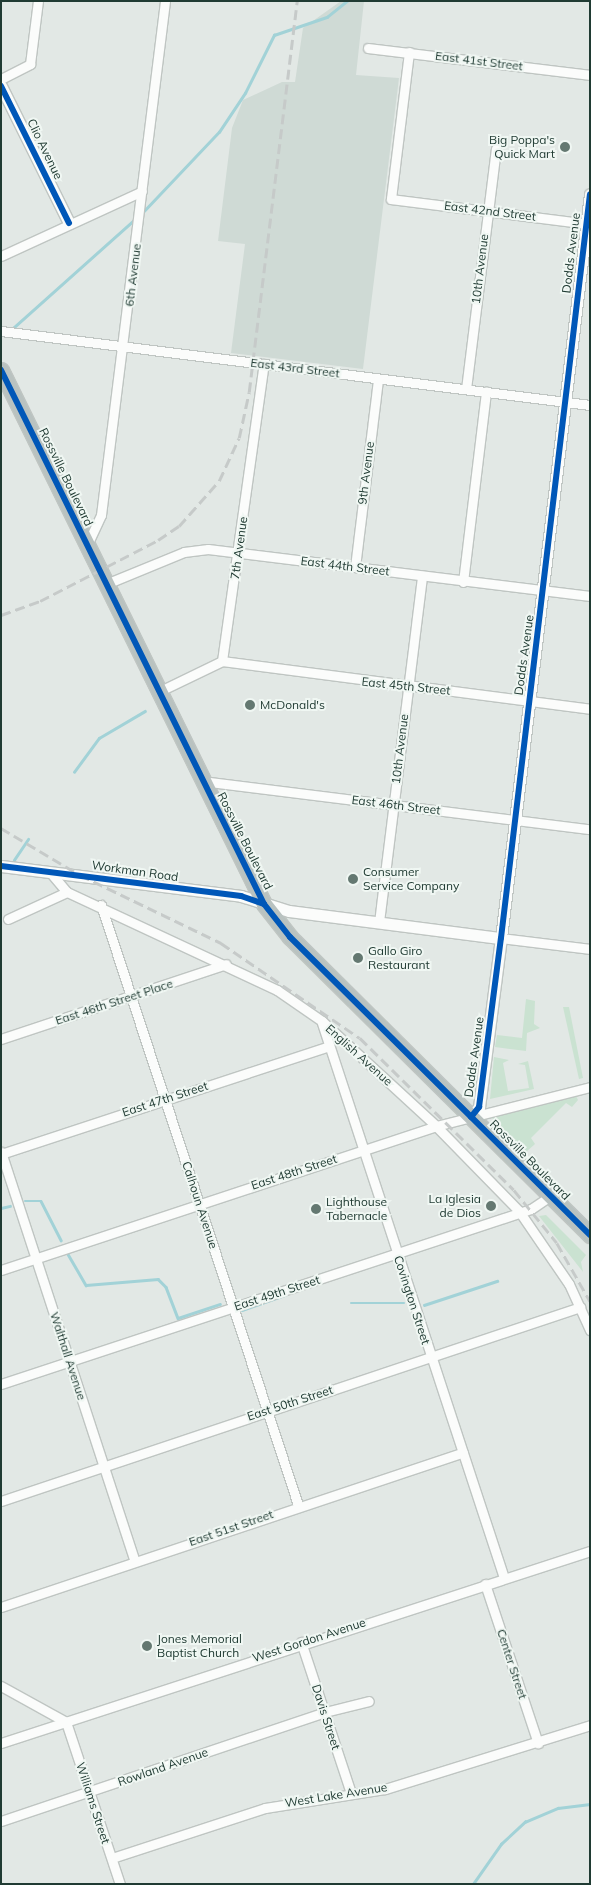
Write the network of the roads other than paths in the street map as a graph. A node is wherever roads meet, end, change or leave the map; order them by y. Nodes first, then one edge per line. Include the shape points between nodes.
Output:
1 (38, 1) edge
2 (165, 1) edge
3 (368, 48) dead end
4 (409, 52) junction
5 (590, 75) edge
6 (1, 79) edge
7 (1, 86) edge
8 (496, 149) dead end
9 (142, 191) junction
10 (590, 194) edge
11 (488, 210) junction
12 (69, 223) junction
13 (588, 224) edge
14 (1, 256) edge
15 (1, 331) edge
16 (123, 347) junction
17 (264, 364) junction
18 (1, 370) edge
19 (378, 378) junction
20 (466, 389) junction
21 (486, 391) junction
22 (565, 402) junction
23 (590, 405) edge
24 (87, 545) junction
25 (238, 552) junction
26 (355, 567) junction
27 (422, 576) junction
28 (463, 582) junction
29 (106, 584) junction
30 (544, 590) junction
31 (590, 596) edge
32 (222, 661) junction
33 (408, 686) junction
34 (158, 692) junction
35 (530, 701) junction
36 (590, 710) edge
37 (202, 781) junction
38 (393, 804) junction
39 (516, 820) junction
40 (590, 829) edge
41 (1, 866) edge
42 (50, 872) junction
43 (67, 892) junction
44 (264, 904) junction
45 (100, 905) junction
46 (8, 919) dead end
47 (379, 922) junction
48 (501, 938) junction
49 (590, 949) edge
50 (226, 964) junction
51 (131, 996) junction
52 (322, 1021) junction
53 (1, 1039) edge
54 (329, 1046) junction
55 (590, 1087) edge
56 (165, 1099) junction
57 (470, 1116) junction
58 (436, 1126) junction
59 (363, 1150) junction
60 (1, 1153) edge
61 (550, 1196) junction
62 (200, 1204) junction
63 (519, 1211) junction
64 (590, 1235) edge
65 (397, 1254) junction
66 (36, 1258) junction
67 (1, 1270) edge
68 (580, 1307) junction
69 (234, 1308) junction
70 (590, 1330) edge
71 (430, 1357) junction
72 (70, 1362) junction
73 (1, 1384) edge
74 (266, 1410) junction
75 (462, 1452) junction
76 (103, 1467) junction
77 (1, 1501) edge
78 (298, 1505) junction
79 (590, 1551) edge
80 (134, 1560) junction
81 (504, 1578) junction
82 (485, 1584) junction
83 (1, 1607) edge
84 (301, 1642) junction
85 (1, 1686) edge
86 (369, 1701) dead end
87 (325, 1712) junction
88 (66, 1722) junction
89 (590, 1725) edge
90 (1, 1742) edge
91 (538, 1743) junction
92 (90, 1792) junction
93 (351, 1793) junction
94 (1, 1821) edge
95 (112, 1858) junction
96 (120, 1884) edge

1 - 6 street via 30,64
2 - 9 street, 6th Avenue
3 - 4 street, East 41st Street
4 - 5 street, East 41st Street
4 - 11 street, East 42nd Street via 391,198
7 - 12 street, Clio Avenue
8 - 11 street, 10th Avenue
9 - 12 street
9 - 16 street, 6th Avenue
10 - 13 street, Dodds Avenue
11 - 13 street, East 42nd Street
11 - 20 street, 10th Avenue
12 - 14 street
13 - 22 street, Dodds Avenue
15 - 16 street, East 43rd Street
16 - 17 street, East 43rd Street
16 - 24 street, 6th Avenue via 101,516
17 - 19 street, East 43rd Street
17 - 25 street, 7th Avenue
18 - 24 highway, Rossville Boulevard
19 - 20 street, East 43rd Street
19 - 26 street, 9th Avenue
20 - 21 street, East 43rd Street
21 - 22 street, East 43rd Street
21 - 28 street
22 - 23 street, East 43rd Street
22 - 30 street, Dodds Avenue
24 - 29 highway, Rossville Boulevard
25 - 26 street, East 44th Street
25 - 29 street, East 44th Street via 197,549
25 - 32 street, 7th Avenue
26 - 27 street, East 44th Street
27 - 28 street, East 44th Street
27 - 33 street, 10th Avenue
28 - 30 street, East 44th Street
29 - 34 highway, Rossville Boulevard
30 - 31 street, East 44th Street
30 - 35 street, Dodds Avenue
32 - 33 street, East 45th Street
32 - 34 street
33 - 35 street, East 45th Street
33 - 38 street, 10th Avenue
34 - 37 highway, Rossville Boulevard
35 - 36 street, East 45th Street
35 - 39 street, Dodds Avenue
37 - 38 street, East 46th Street
37 - 44 highway, Rossville Boulevard
38 - 39 street, East 46th Street
38 - 47 street, 10th Avenue
39 - 40 street, East 46th Street
39 - 48 street, Dodds Avenue
41 - 42 street, Workman Road
42 - 43 street, English Avenue
42 - 44 street, Workman Road via 241,896
43 - 45 street, English Avenue
43 - 46 street
44 - 47 street
44 - 57 highway, Rossville Boulevard via 290,937
45 - 50 street, English Avenue
45 - 51 street, Calhoun Avenue
47 - 48 street
48 - 49 street
48 - 57 street, Dodds Avenue via 479,1107
50 - 51 street, East 46th Street Place
50 - 52 street, English Avenue via 278,990
51 - 53 street, East 46th Street Place
51 - 56 street, Calhoun Avenue
52 - 54 street, Covington Street
52 - 58 street, English Avenue
54 - 56 street, East 47th Street
54 - 59 street, Covington Street
55 - 57 street, East 48th Street
56 - 60 street, East 47th Street
56 - 62 street, Calhoun Avenue
57 - 58 street, East 48th Street
57 - 61 highway, Rossville Boulevard
58 - 59 street, East 48th Street
58 - 63 street, English Avenue
59 - 62 street, East 48th Street
59 - 65 street, Covington Street
60 - 66 street, Walthall Avenue
61 - 63 street, East 49th Street via 531,1209
61 - 64 highway, Rossville Boulevard
62 - 66 street, East 48th Street
62 - 69 street, Calhoun Avenue
63 - 65 street, East 49th Street
63 - 68 street, English Avenue
65 - 69 street, East 49th Street
65 - 71 street, Covington Street
66 - 67 street, East 48th Street
66 - 72 street, Walthall Avenue
68 - 70 street, English Avenue
68 - 71 street, East 50th Street
69 - 72 street, East 49th Street
69 - 74 street, Calhoun Avenue
71 - 74 street, East 50th Street
71 - 75 street, Covington Street
72 - 73 street, East 49th Street
72 - 76 street, Walthall Avenue
74 - 76 street, East 50th Street
74 - 78 street, Calhoun Avenue
75 - 78 street, East 51st Street
75 - 81 street, Covington Street
76 - 77 street, East 50th Street
76 - 80 street, Walthall Avenue
78 - 80 street, East 51st Street
79 - 81 street, West Gordon Avenue
80 - 83 street, East 51st Street
81 - 82 street, West Gordon Avenue
82 - 84 street, West Gordon Avenue
82 - 91 street, Center Street
84 - 87 street, Davis Street
84 - 88 street, West Gordon Avenue
85 - 88 street
86 - 87 street, Rowland Avenue
87 - 92 street, Rowland Avenue
87 - 93 street, Davis Street
88 - 90 street, West Gordon Avenue
88 - 92 street, Williams Street
89 - 91 street, West Lake Avenue
91 - 93 street, West Lake Avenue via 386,1789
92 - 94 street, Rowland Avenue
92 - 95 street, Williams Street
93 - 95 street, West Lake Avenue via 265,1808
95 - 96 street, Williams Street

